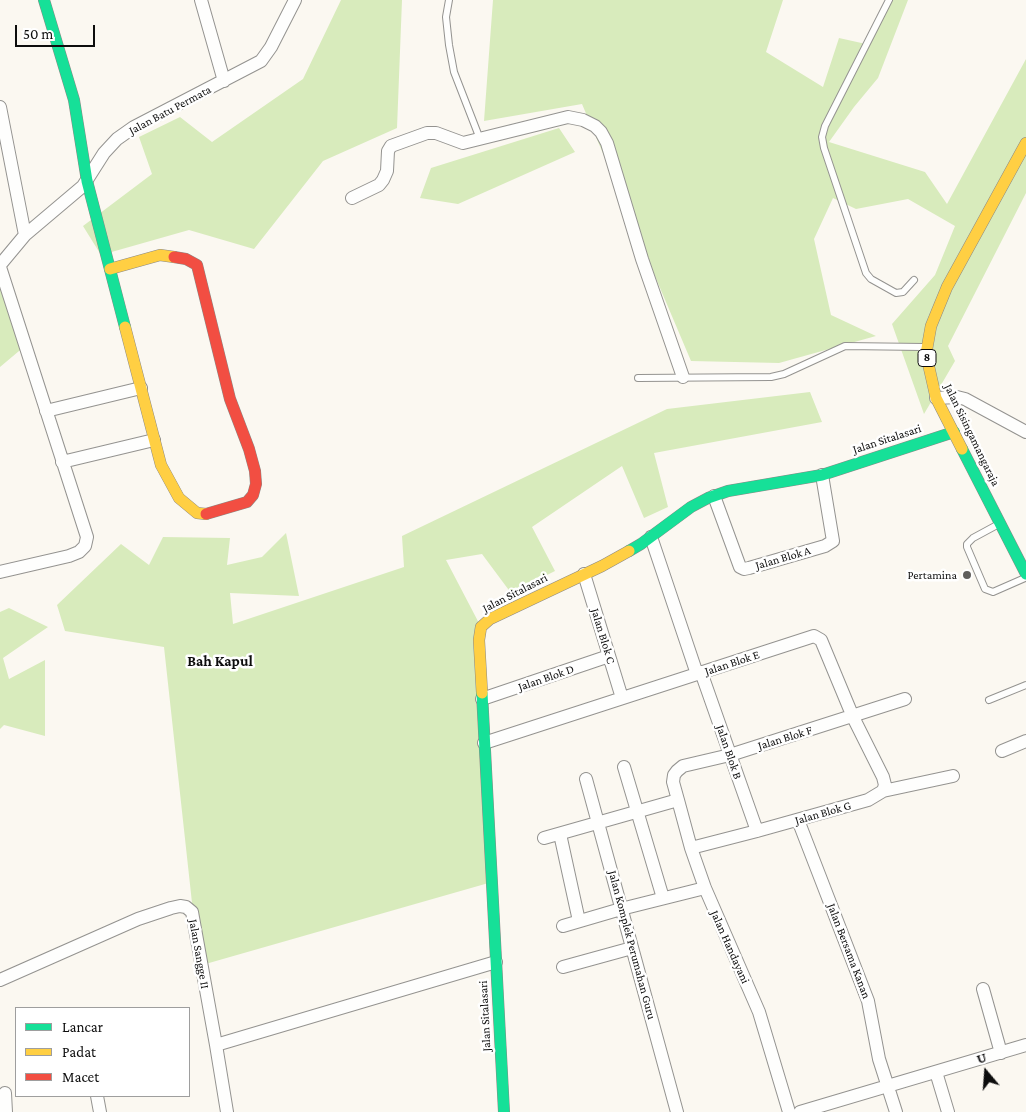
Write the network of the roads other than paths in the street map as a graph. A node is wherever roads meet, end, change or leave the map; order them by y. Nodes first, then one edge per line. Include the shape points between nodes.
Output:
1 (44, 0) edge
2 (201, 0) edge
3 (295, 0) edge
4 (449, 0) edge
5 (889, 0) edge
6 (224, 81) junction
7 (0, 107) edge
8 (480, 139) junction
9 (1024, 150) edge
10 (87, 181) junction
11 (352, 198) dead end
12 (24, 236) junction
13 (0, 266) edge
14 (110, 269) junction
15 (914, 280) dead end
16 (926, 347) junction
17 (683, 377) junction
18 (638, 378) dead end
19 (141, 388) junction
20 (936, 398) junction
21 (46, 411) junction
22 (1026, 431) edge
23 (954, 432) junction
24 (154, 440) junction
25 (62, 462) junction
26 (822, 475) junction
27 (714, 496) junction
28 (1000, 524) junction
29 (651, 537) junction
30 (0, 572) edge
31 (584, 574) junction
32 (1026, 575) edge
33 (609, 656) junction
34 (699, 673) junction
35 (1026, 685) edge
36 (622, 698) junction
37 (482, 699) junction
38 (905, 700) dead end
39 (989, 700) dead end
40 (853, 716) junction
41 (484, 742) junction
42 (1026, 742) edge
43 (1002, 751) dead end
44 (730, 755) junction
45 (624, 767) dead end
46 (953, 776) dead end
47 (586, 779) dead end
48 (673, 782) joint
49 (883, 791) junction
50 (678, 800) junction
51 (638, 811) junction
52 (798, 820) junction
53 (598, 823) junction
54 (757, 831) junction
55 (560, 834) junction
56 (544, 838) dead end
57 (691, 848) junction
58 (704, 888) junction
59 (663, 898) junction
60 (621, 909) junction
61 (579, 921) junction
62 (563, 926) dead end
63 (632, 948) junction
64 (496, 962) junction
65 (563, 967) dead end
66 (0, 980) edge
67 (983, 989) dead end
68 (216, 1045) junction
69 (1026, 1045) edge
70 (1001, 1053) junction
71 (936, 1072) junction
72 (888, 1086) junction
73 (5, 1093) dead end
74 (97, 1097) edge
75 (223, 1111) edge
76 (6, 1112) edge
77 (100, 1112) edge
78 (504, 1112) edge
79 (677, 1112) edge
80 (789, 1112) edge
81 (800, 1112) edge
82 (896, 1112) edge
83 (948, 1112) edge

1 - 10 main road via 74,100
2 - 6 street
3 - 6 street, Jalan Batu Permata via 261,61
4 - 8 lane via 446,17 454,72
5 - 15 lane via 822,137 866,273 896,293 903,292
6 - 10 street, Jalan Batu Permata via 122,135 104,153
7 - 12 street
8 - 11 street via 463,143 432,132 396,143 388,151 387,171 379,185
8 - 17 street via 568,118 583,120 601,132
9 - 16 main road, Jalan Sisingamangaraja / 8 via 947,287
10 - 12 street, Jalan Batu Permata
10 - 14 main road
12 - 13 street, Jalan Batu Permata
13 - 21 street
14 - 19 main road
14 - 24 main road via 160,255 186,259 197,265 230,399 255,471 254,495 247,502 228,509 197,513 179,498 171,486
16 - 17 lane via 850,345 771,377
16 - 20 main road, Jalan Sisingamangaraja / 8
17 - 18 lane
19 - 21 street
19 - 24 main road
20 - 22 street via 965,399
20 - 23 main road, Jalan Sisingamangaraja / 8
21 - 25 street
23 - 26 main road, Jalan Sitalasari
23 - 28 main road, Jalan Sisingamangaraja / 8
24 - 25 street
25 - 30 street via 87,537 85,546 68,556
26 - 27 main road, Jalan Sitalasari
26 - 27 street, Jalan Blok A via 833,541 744,569 740,567
27 - 29 main road, Jalan Sitalasari via 691,507
28 - 32 main road, Jalan Sisingamangaraja / 8
28 - 32 lane via 967,544 985,589 993,592
29 - 31 main road, Jalan Sitalasari
29 - 34 street, Jalan Blok B
31 - 33 street, Jalan Blok C
31 - 37 main road, Jalan Sitalasari via 490,619 481,628
33 - 36 street, Jalan Blok C
33 - 37 street, Jalan Blok D
34 - 36 street, Jalan Blok E
34 - 40 street, Jalan Blok E via 818,637
34 - 44 street, Jalan Blok B
35 - 39 lane
36 - 41 street, Jalan Blok E
37 - 41 main road, Jalan Sitalasari
38 - 40 street, Jalan Blok F
40 - 44 street, Jalan Blok F
40 - 49 street, Jalan Blok E via 883,777
41 - 64 main road, Jalan Sitalasari
42 - 43 street
44 - 48 street, Jalan Blok F via 683,766 674,775
44 - 54 street, Jalan Blok B
45 - 51 street
46 - 49 street, Jalan Blok G
47 - 53 street, Jalan Komplek Perumahan Guru
48 - 50 street, Jalan Handayani
49 - 52 street, Jalan Blok G via 868,800
50 - 51 street
50 - 57 street, Jalan Handayani
51 - 53 street
51 - 59 street
52 - 54 street, Jalan Blok G
52 - 72 street, Jalan Bersama Kanan via 868,1002 879,1059
53 - 55 street
53 - 60 street, Jalan Komplek Perumahan Guru
54 - 57 street, Jalan Blok G
55 - 56 street
55 - 61 street
57 - 58 street, Jalan Handayani
58 - 59 street
58 - 80 street, Jalan Handayani via 758,1012
59 - 60 street
60 - 61 street
60 - 63 street, Jalan Komplek Perumahan Guru
61 - 62 street
63 - 65 street
63 - 79 street, Jalan Komplek Perumahan Guru
64 - 68 street
64 - 78 main road, Jalan Sitalasari
66 - 68 street, Jalan Sangge II via 138,919 171,908 186,907 192,912
67 - 70 street
68 - 75 street, Jalan Sangge II
69 - 70 street
70 - 71 street
71 - 72 street
71 - 83 street
72 - 81 street
72 - 82 street, Jalan Bersama Kanan
73 - 76 street
74 - 77 street

